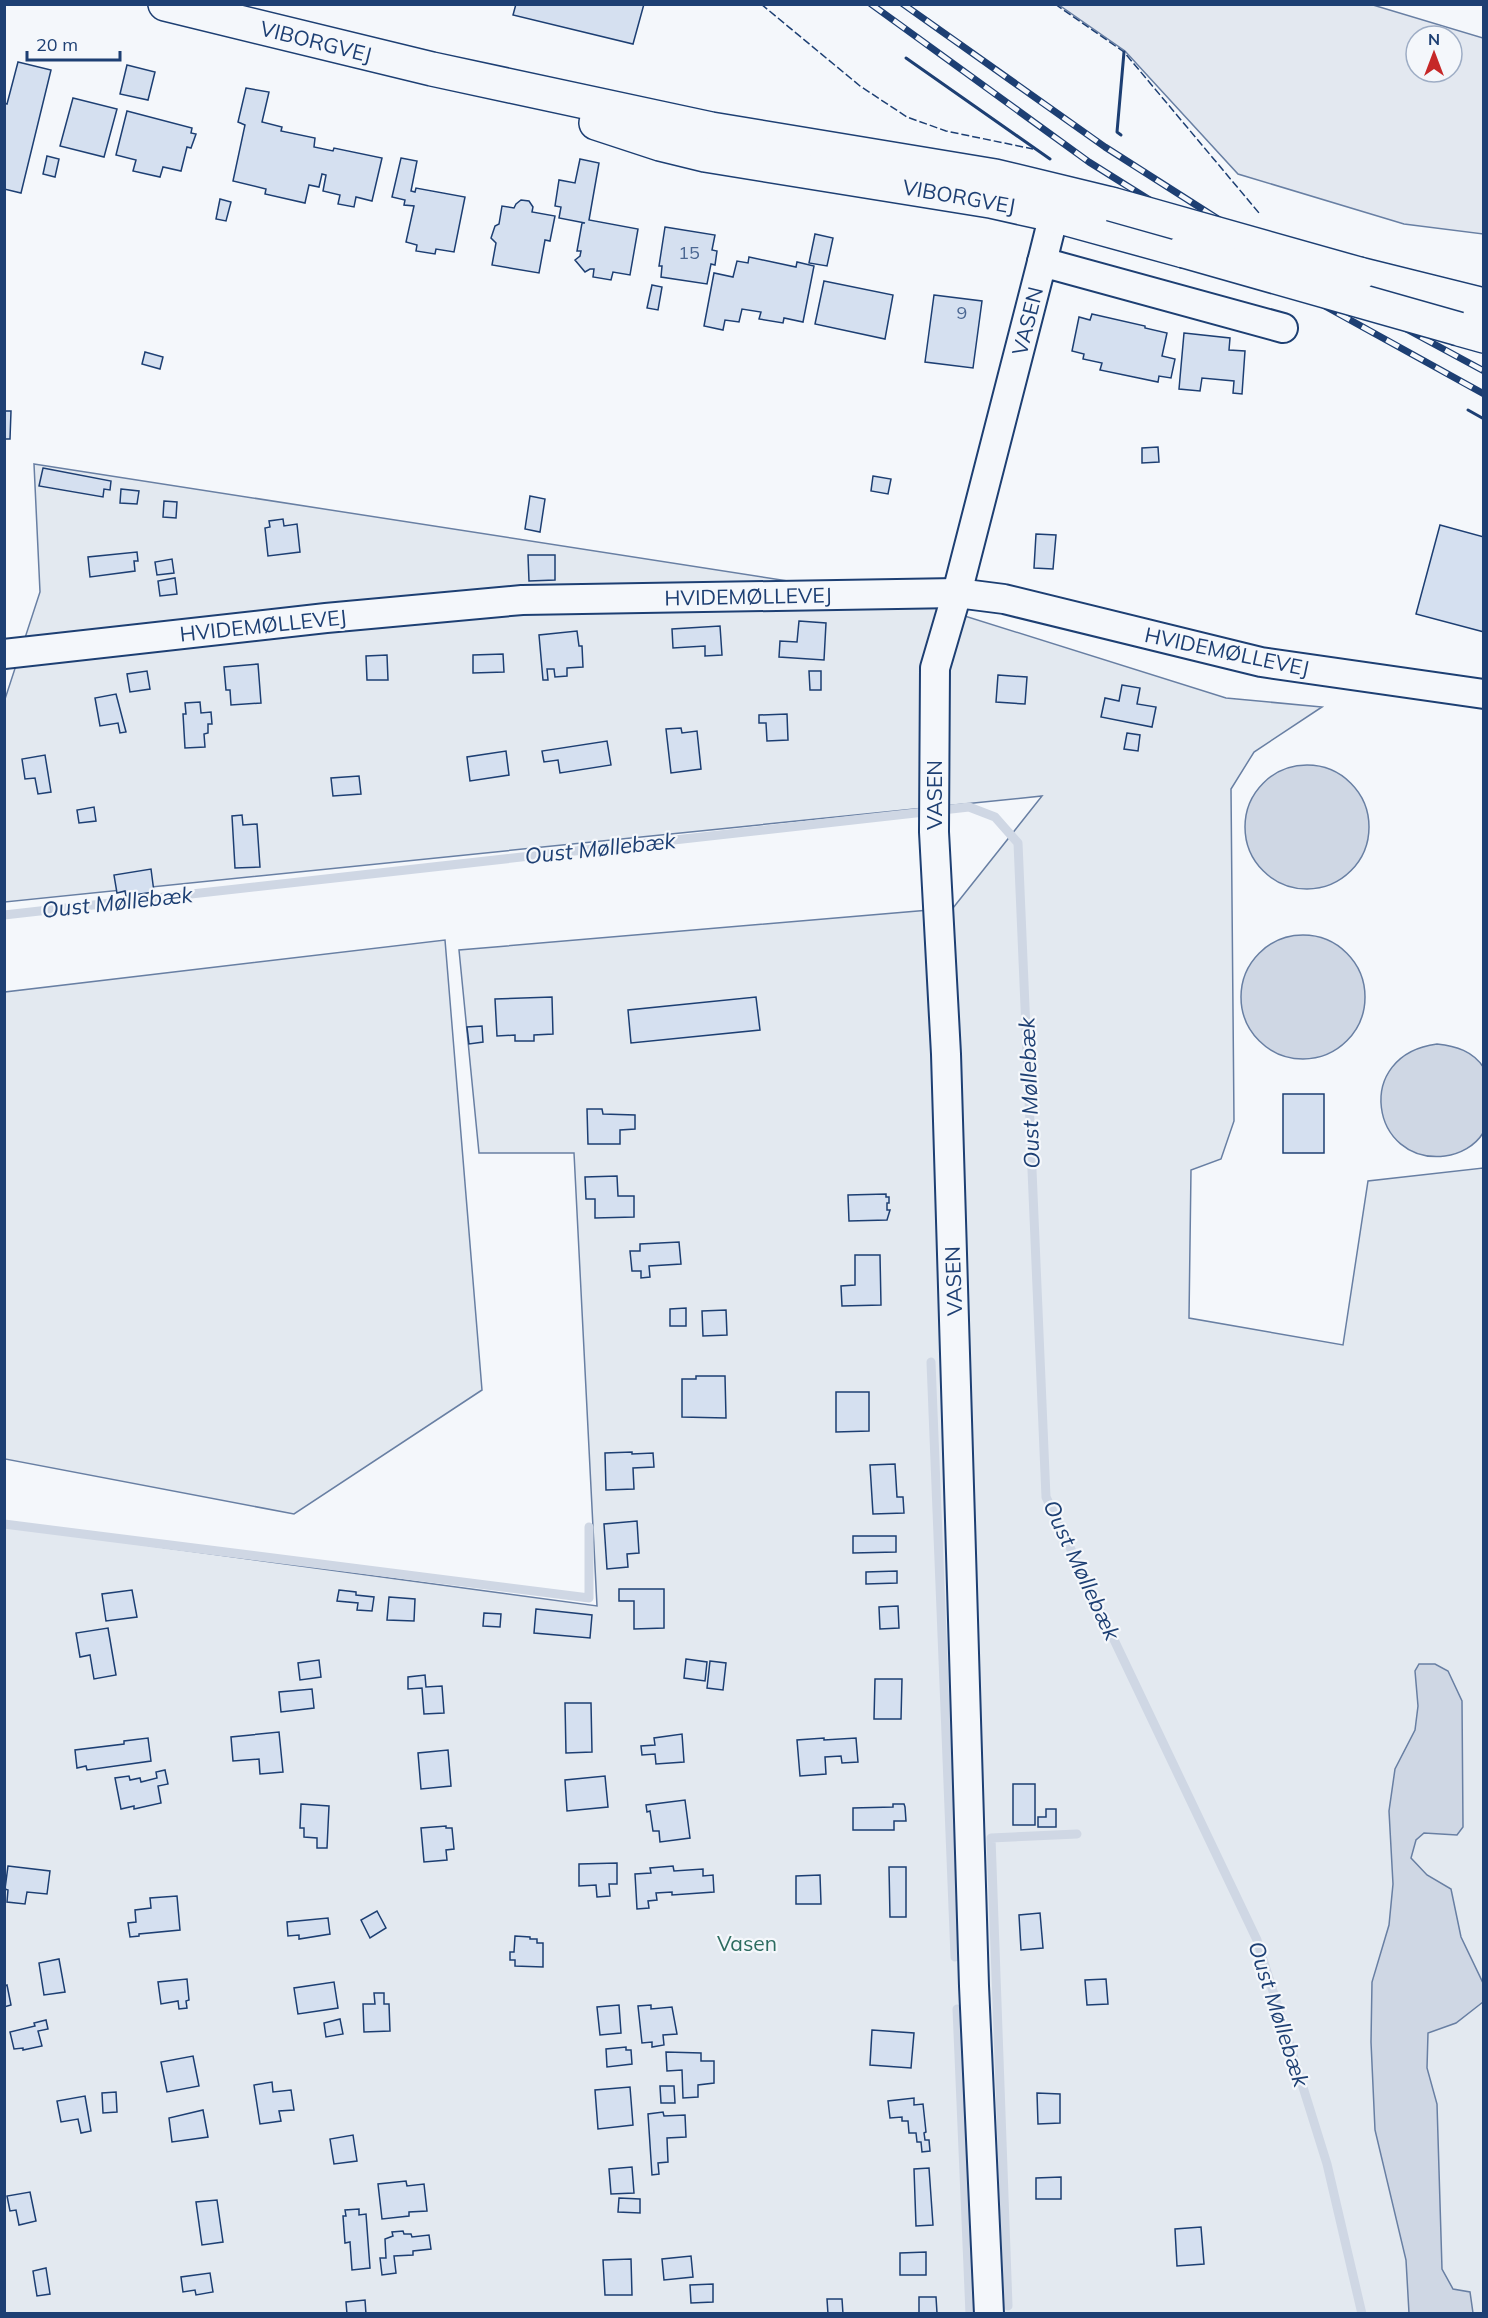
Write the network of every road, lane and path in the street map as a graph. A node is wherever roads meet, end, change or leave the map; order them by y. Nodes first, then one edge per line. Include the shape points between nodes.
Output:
1 (165, 4) edge
2 (1056, 203) junction
3 (1042, 262) junction
4 (1484, 305) edge
5 (1283, 328) dead end
6 (1471, 332) edge
7 (957, 592) junction
8 (4, 654) edge
9 (1484, 694) edge
10 (989, 2313) edge

1 - 2 street, VIBORGVEJ via 432,69 711,129 995,176
2 - 3 street, VASEN
2 - 4 street, VIBORGVEJ, bridge via 1111,204
2 - 6 street, VIBORGVEJ, bridge via 1184,251
3 - 5 street, VASEN
3 - 7 street, VASEN
7 - 8 street, HVIDEMØLLEVEJ via 522,600
7 - 9 street, HVIDEMØLLEVEJ via 1004,599 1261,662
7 - 10 street, VASEN via 935,668 933,781 946,1054 974,1986

